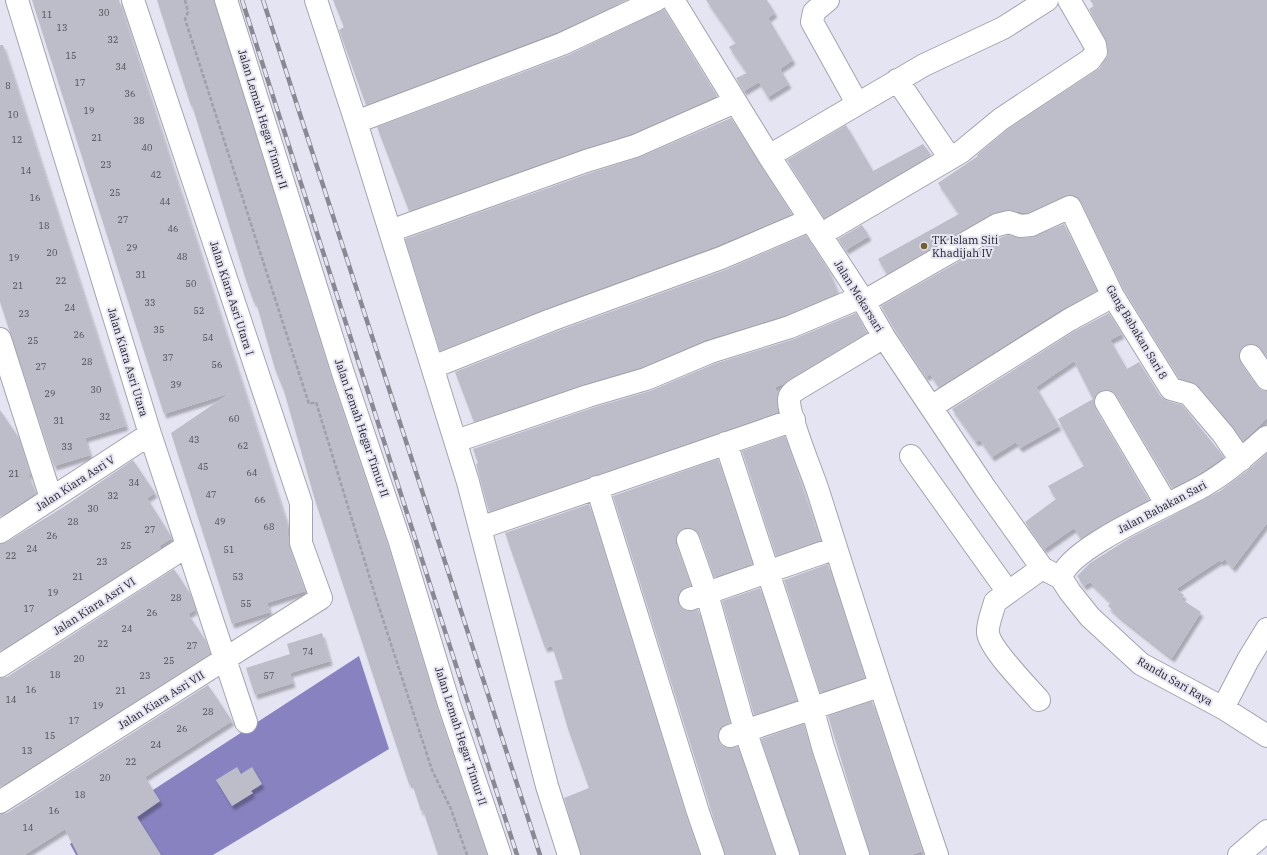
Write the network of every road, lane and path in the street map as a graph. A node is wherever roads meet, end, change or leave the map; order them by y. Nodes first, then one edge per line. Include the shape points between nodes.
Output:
1 (17, 0) edge
2 (133, 0) edge
3 (185, 0) edge
4 (226, 0) edge
5 (316, 0) edge
6 (656, 0) edge
7 (673, 0) edge
8 (828, 0) edge
9 (1048, 0) edge
10 (1069, 0) edge
11 (897, 80) junction
12 (735, 102) junction
13 (857, 103) junction
14 (356, 122) junction
15 (769, 156) junction
16 (950, 158) junction
17 (815, 227) junction
18 (390, 231) junction
19 (1113, 296) junction
20 (862, 299) junction
21 (884, 337) junction
22 (0, 339) edge
23 (1251, 356) dead end
24 (442, 363) junction
25 (1267, 379) edge
26 (8, 391) edge
27 (1106, 402) dead end
28 (931, 408) junction
29 (794, 420) junction
30 (150, 434) junction
31 (1267, 436) edge
32 (467, 437) junction
33 (726, 443) junction
34 (911, 456) dead end
35 (1241, 460) junction
36 (597, 487) junction
37 (51, 498) junction
38 (1166, 505) junction
39 (479, 525) junction
40 (0, 532) edge
41 (688, 540) dead end
42 (187, 546) junction
43 (836, 548) junction
44 (1042, 568) junction
45 (767, 572) junction
46 (1061, 578) junction
47 (1008, 592) junction
48 (698, 597) junction
49 (321, 598) joint
50 (1267, 629) edge
51 (224, 659) junction
52 (0, 666) edge
53 (879, 686) junction
54 (1039, 700) dead end
55 (812, 707) junction
56 (1223, 708) junction
57 (246, 722) dead end
58 (738, 733) junction
59 (1267, 736) edge
60 (0, 802) edge
61 (1267, 830) edge
62 (930, 853) edge
63 (467, 855) edge
64 (500, 855) edge
65 (569, 855) edge
66 (713, 855) edge
67 (788, 855) edge
68 (858, 855) edge
69 (1239, 855) edge

1 - 30 street, Jalan Kiara Asri Utara
2 - 49 street, Jalan Kiara Asri Utara I via 301,503 301,543
3 - 63 path via 188,12 186,19 309,404 316,402 432,770 451,809
4 - 64 street, Jalan Lemah Hegar Timur II via 339,361
5 - 14 street
6 - 14 street via 562,44
7 - 12 street, Jalan Mekarsari
8 - 13 street via 814,12 812,22
9 - 11 street via 1003,28
10 - 16 street via 1095,45 1094,56 1001,118
11 - 13 street
11 - 16 street
12 - 15 street, Jalan Mekarsari
12 - 18 street via 635,146 586,160
13 - 15 street
14 - 18 street
15 - 17 street, Jalan Mekarsari
16 - 17 street
17 - 20 street, Jalan Mekarsari
17 - 24 street via 721,258
18 - 24 street
19 - 20 street, Gang Babakan Sari 8 via 1071,208 1067,208 1031,225 1020,226 1009,222 998,225
19 - 28 street via 1069,320
19 - 35 street, Gang Babakan Sari 8 via 1171,389 1189,394
20 - 21 street, Jalan Mekarsari
20 - 32 street via 710,352 646,379
21 - 28 street, Jalan Mekarsari
21 - 29 street via 792,393 789,400
22 - 26 street
23 - 25 street
24 - 32 street
26 - 37 street
27 - 38 street
28 - 44 street, Jalan Mekarsari
29 - 33 street
29 - 43 street
30 - 37 street, Jalan Kiara Asri V
30 - 42 street, Jalan Kiara Asri Utara
31 - 35 street, Jalan Babakan Sari
32 - 39 street
33 - 36 street
33 - 45 street
34 - 47 street
35 - 38 street, Jalan Babakan Sari via 1204,486
36 - 39 street
36 - 66 street
37 - 40 street, Jalan Kiara Asri V
38 - 46 street, Jalan Babakan Sari via 1095,544 1062,570
39 - 65 street via 547,786
41 - 48 street
42 - 51 street, Jalan Kiara Asri Utara
42 - 52 street, Jalan Kiara Asri VI
43 - 45 street
43 - 53 street
44 - 46 street, Jalan Mekarsari
44 - 47 street
45 - 48 street
45 - 55 street
46 - 56 street, Randu Sari Raya via 1090,617 1140,664
47 - 54 street via 995,602 988,632 991,642
48 - 58 street
49 - 51 street, Jalan Kiara Asri VII
50 - 56 street
51 - 57 street, Jalan Kiara Asri Utara
51 - 60 street, Jalan Kiara Asri VII
53 - 55 street
53 - 62 street
55 - 58 street
55 - 68 street
56 - 59 street, Randu Sari Raya
58 - 67 street
61 - 69 street

